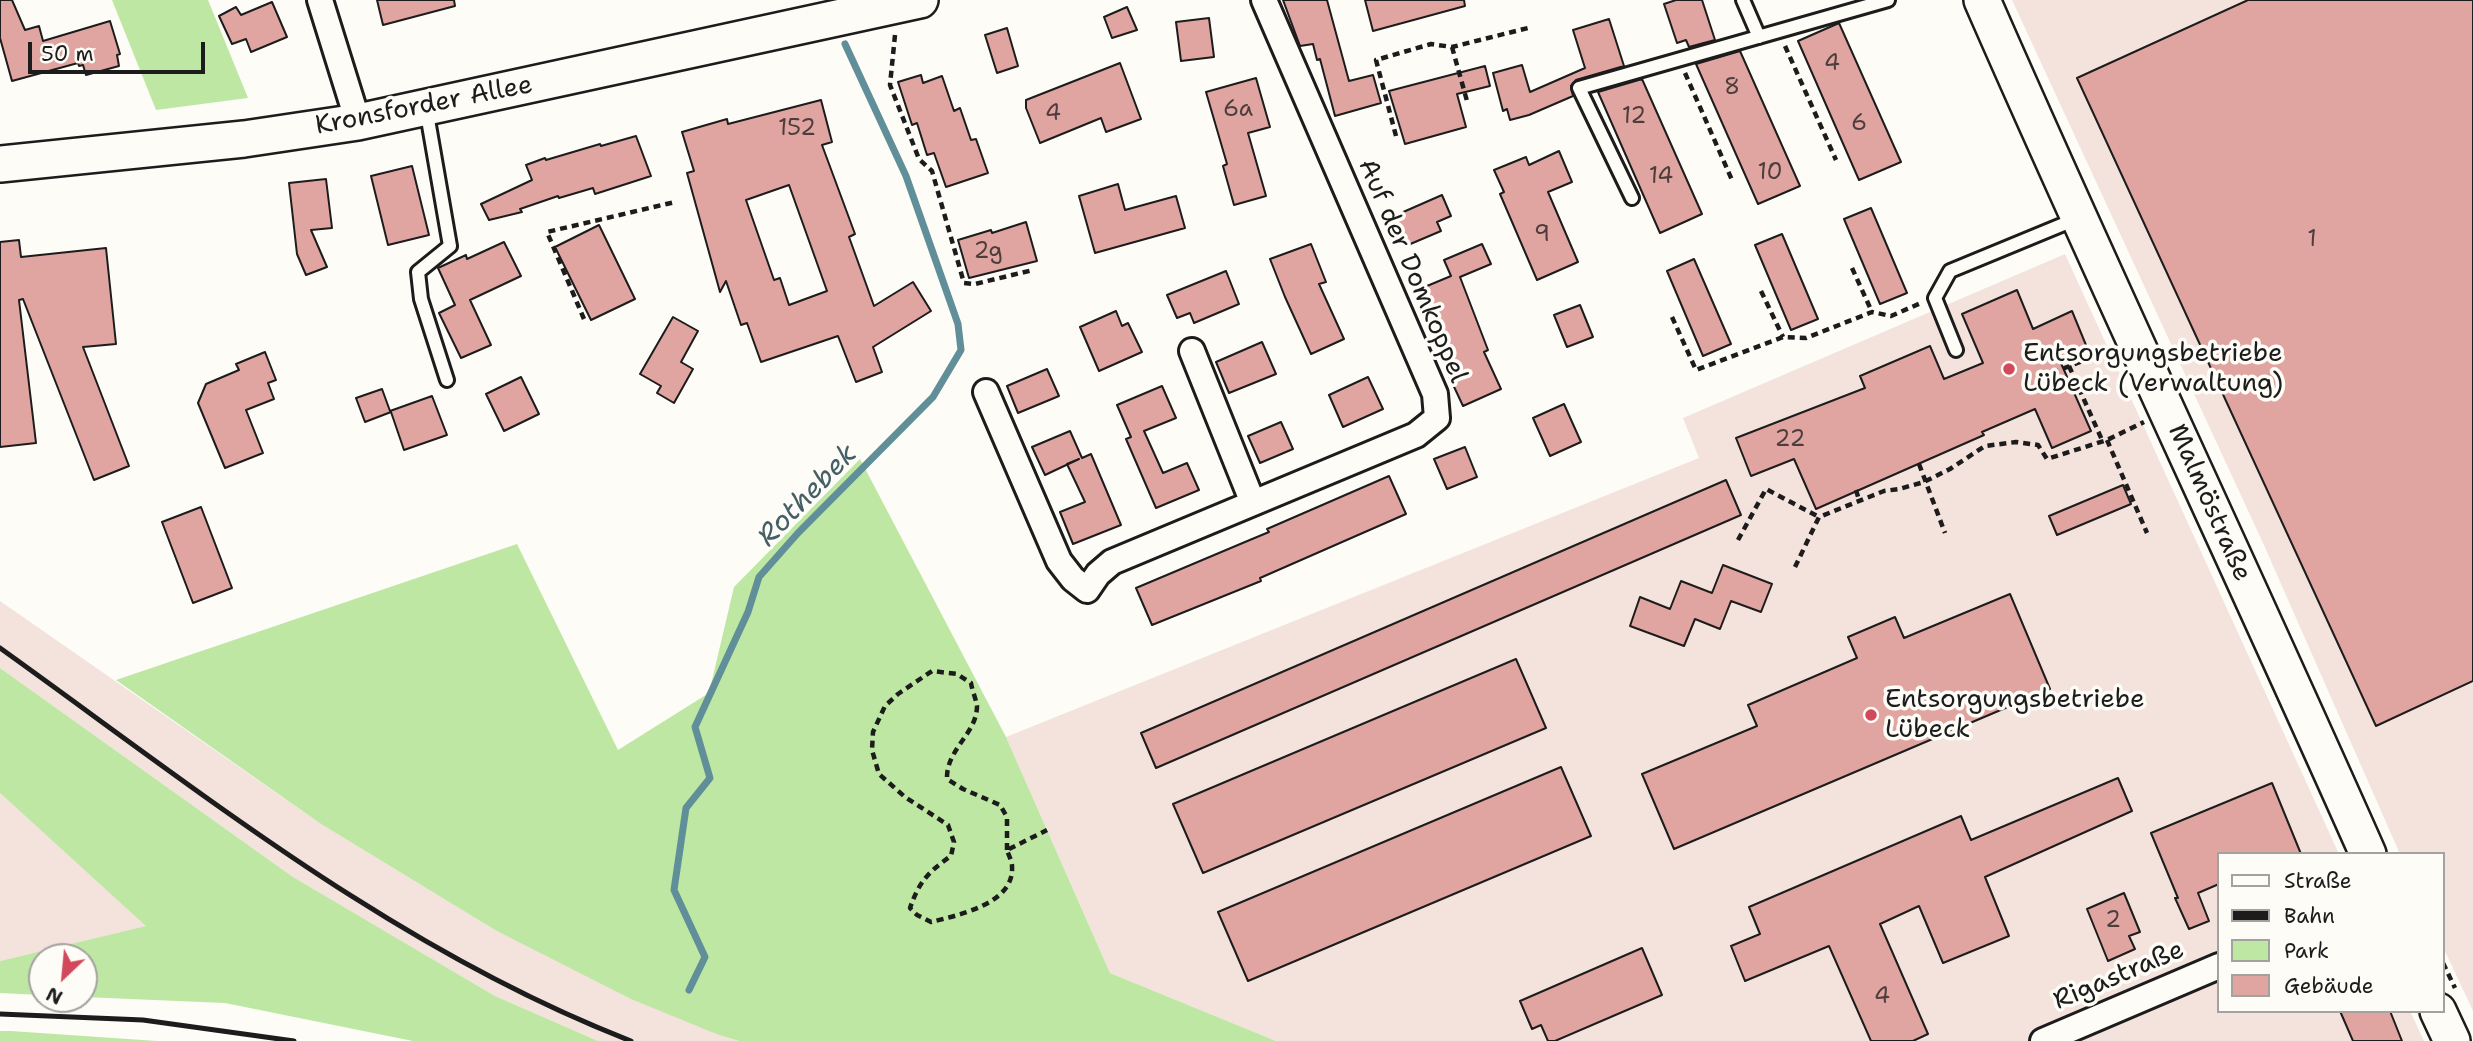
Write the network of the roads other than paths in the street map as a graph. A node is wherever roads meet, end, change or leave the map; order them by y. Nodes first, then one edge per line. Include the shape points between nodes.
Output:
1 (320, 0) edge
2 (1264, 0) edge
3 (1743, 0) edge
4 (1888, 0) edge
5 (1982, 0) edge
6 (906, 3) edge
7 (1759, 37) junction
8 (425, 107) junction
9 (358, 122) junction
10 (0, 164) edge
11 (1632, 198) dead end
12 (2077, 218) junction
13 (1956, 350) dead end
14 (1192, 351) dead end
15 (447, 380) dead end
16 (986, 393) dead end
17 (1253, 503) junction
18 (2367, 852) edge
19 (2218, 966) edge
20 (2439, 1013) edge
21 (2043, 1041) edge
22 (2452, 1041) edge

1 - 9 street
2 - 17 street, Auf der Domkoppel via 1435,394 1437,418 1416,435
3 - 7 lane
4 - 7 lane
5 - 12 street, Malmöstraße
6 - 8 street, Kronsforder Allee
7 - 11 lane via 1579,88
8 - 9 street, Kronsforder Allee
8 - 15 lane via 450,246 418,272 421,299
9 - 10 street, Kronsforder Allee via 244,139
12 - 13 lane via 1950,271 1934,298
12 - 18 street, Malmöstraße
14 - 17 street
16 - 17 street, Auf der Domkoppel via 1059,561 1087,590 1112,562
19 - 21 street, Rigastraße
20 - 22 street

